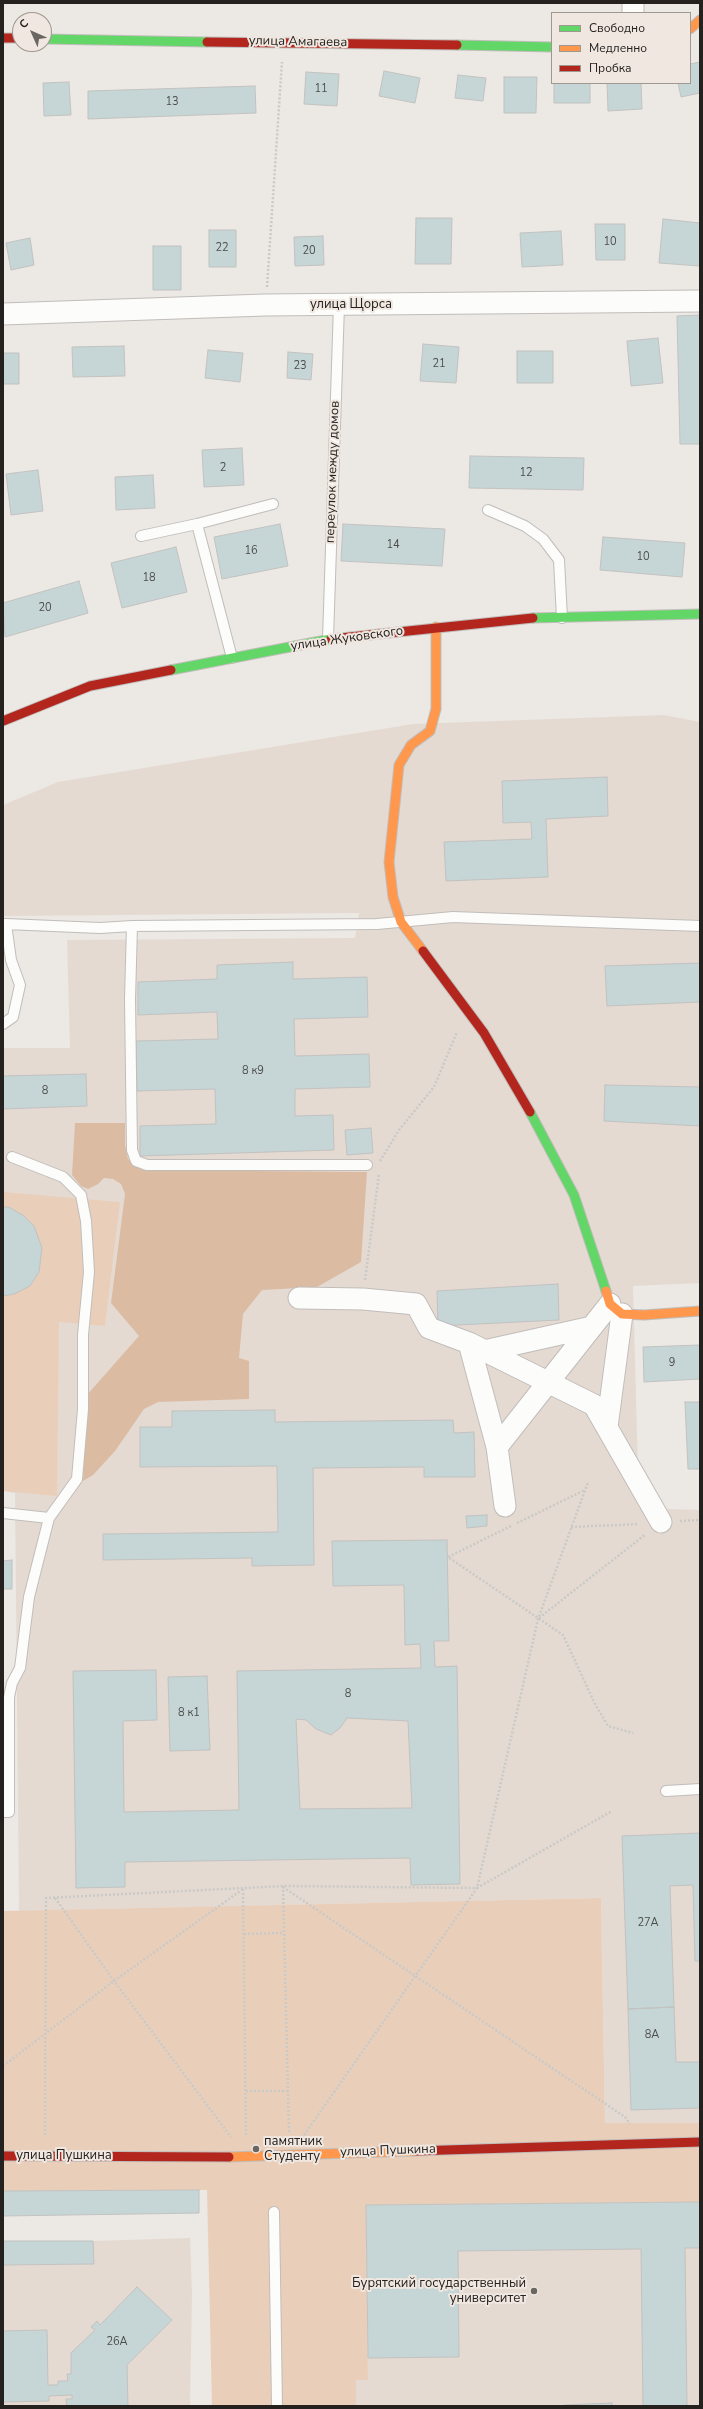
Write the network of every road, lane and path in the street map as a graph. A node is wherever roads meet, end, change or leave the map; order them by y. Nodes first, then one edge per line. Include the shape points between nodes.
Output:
1 (700, 20) edge
2 (691, 27) edge
3 (52, 39) edge
4 (283, 42) junction
5 (551, 47) edge
6 (700, 302) edge
7 (265, 305) junction
8 (339, 305) junction
9 (3, 314) edge
10 (273, 504) dead end
11 (488, 510) dead end
12 (197, 524) junction
13 (141, 536) dead end
14 (700, 614) edge
15 (562, 618) junction
16 (436, 627) junction
17 (328, 639) junction
18 (232, 658) junction
19 (3, 721) edge
20 (401, 922) junction
21 (4, 924) edge
22 (132, 926) junction
23 (700, 926) edge
24 (467, 1010) junction
25 (3, 1024) edge
26 (12, 1157) dead end
27 (368, 1165) dead end
28 (298, 1298) dead end
29 (362, 1299) junction
30 (616, 1309) junction
31 (700, 1311) edge
32 (592, 1327) junction
33 (477, 1347) junction
34 (549, 1382) junction
35 (607, 1428) junction
36 (497, 1447) junction
37 (588, 1482) dead end
38 (505, 1506) dead end
39 (3, 1513) edge
40 (50, 1518) junction
41 (700, 1520) edge
42 (661, 1522) junction
43 (572, 1527) junction
44 (448, 1557) dead end
45 (538, 1619) junction
46 (6, 1693) edge
47 (633, 1733) dead end
48 (700, 1789) edge
49 (666, 1791) dead end
50 (612, 1811) dead end
51 (3, 1812) edge
52 (283, 1886) junction
53 (244, 1888) junction
54 (477, 1888) junction
55 (55, 1898) junction
56 (284, 1933) junction
57 (244, 1934) junction
58 (415, 1975) junction
59 (114, 1981) junction
60 (46, 2033) junction
61 (3, 2066) edge
62 (246, 2091) junction
63 (287, 2091) junction
64 (700, 2142) edge
65 (641, 2143) junction
66 (290, 2155) junction
67 (3, 2156) edge
68 (45, 2156) junction
69 (246, 2156) junction
70 (274, 2212) dead end
71 (277, 2406) edge

1 - 2 street
3 - 4 street, улица Амагаева
4 - 5 street, улица Амагаева
4 - 7 path
6 - 8 street, улица Щорса
7 - 8 street, улица Щорса
7 - 9 street, улица Щорса
8 - 17 lane, переулок между домов
10 - 12 lane
11 - 15 lane via 525,526 543,539 559,560
12 - 13 lane
12 - 18 lane
14 - 15 street, улица Жуковского
15 - 16 street, улица Жуковского via 513,619
16 - 17 street, улица Жуковского
16 - 20 street via 436,709 430,730 411,745 399,765 389,862 393,897
17 - 18 street, улица Жуковского
18 - 19 street, улица Жуковского via 90,686
20 - 22 lane
20 - 23 lane via 453,917
20 - 24 street
21 - 22 lane via 100,928
21 - 25 lane via 10,960 20,985 13,1017
22 - 27 lane via 132,1150 136,1161 147,1165
24 - 29 path via 434,1087 399,1130 380,1159
24 - 30 street via 484,1032 539,1127 574,1195 599,1276
26 - 40 lane via 63,1177 81,1195 86,1221 89,1272 83,1335 83,1409 77,1479
28 - 29 street
29 - 33 street via 416,1304 429,1328
30 - 31 street via 644,1315
30 - 32 street
30 - 35 street
32 - 33 street
32 - 34 street
33 - 34 street
33 - 36 street
34 - 35 street via 594,1405
34 - 36 street
35 - 42 street
36 - 38 street
37 - 43 path
39 - 40 lane
40 - 46 lane via 29,1598 20,1668
41 - 42 path
42 - 43 path
42 - 45 path
43 - 45 path
44 - 45 path
45 - 47 path via 563,1636 608,1726
45 - 54 path
46 - 51 lane via 9,1812
48 - 49 lane
50 - 54 path
52 - 53 path
52 - 54 path
52 - 56 path
52 - 58 path
53 - 55 path
53 - 57 path
53 - 59 path
54 - 58 path
55 - 59 path
55 - 60 path via 46,1898
56 - 57 path
56 - 63 path
57 - 62 path
58 - 65 path via 625,2117
58 - 66 path
59 - 60 path
59 - 69 path
60 - 61 path
60 - 68 path
62 - 63 path
62 - 69 path
63 - 66 path
64 - 65 street, улица Пушкина
65 - 66 street, улица Пушкина
66 - 69 street, улица Пушкина
67 - 68 street, улица Пушкина
68 - 69 street, улица Пушкина
70 - 71 lane

